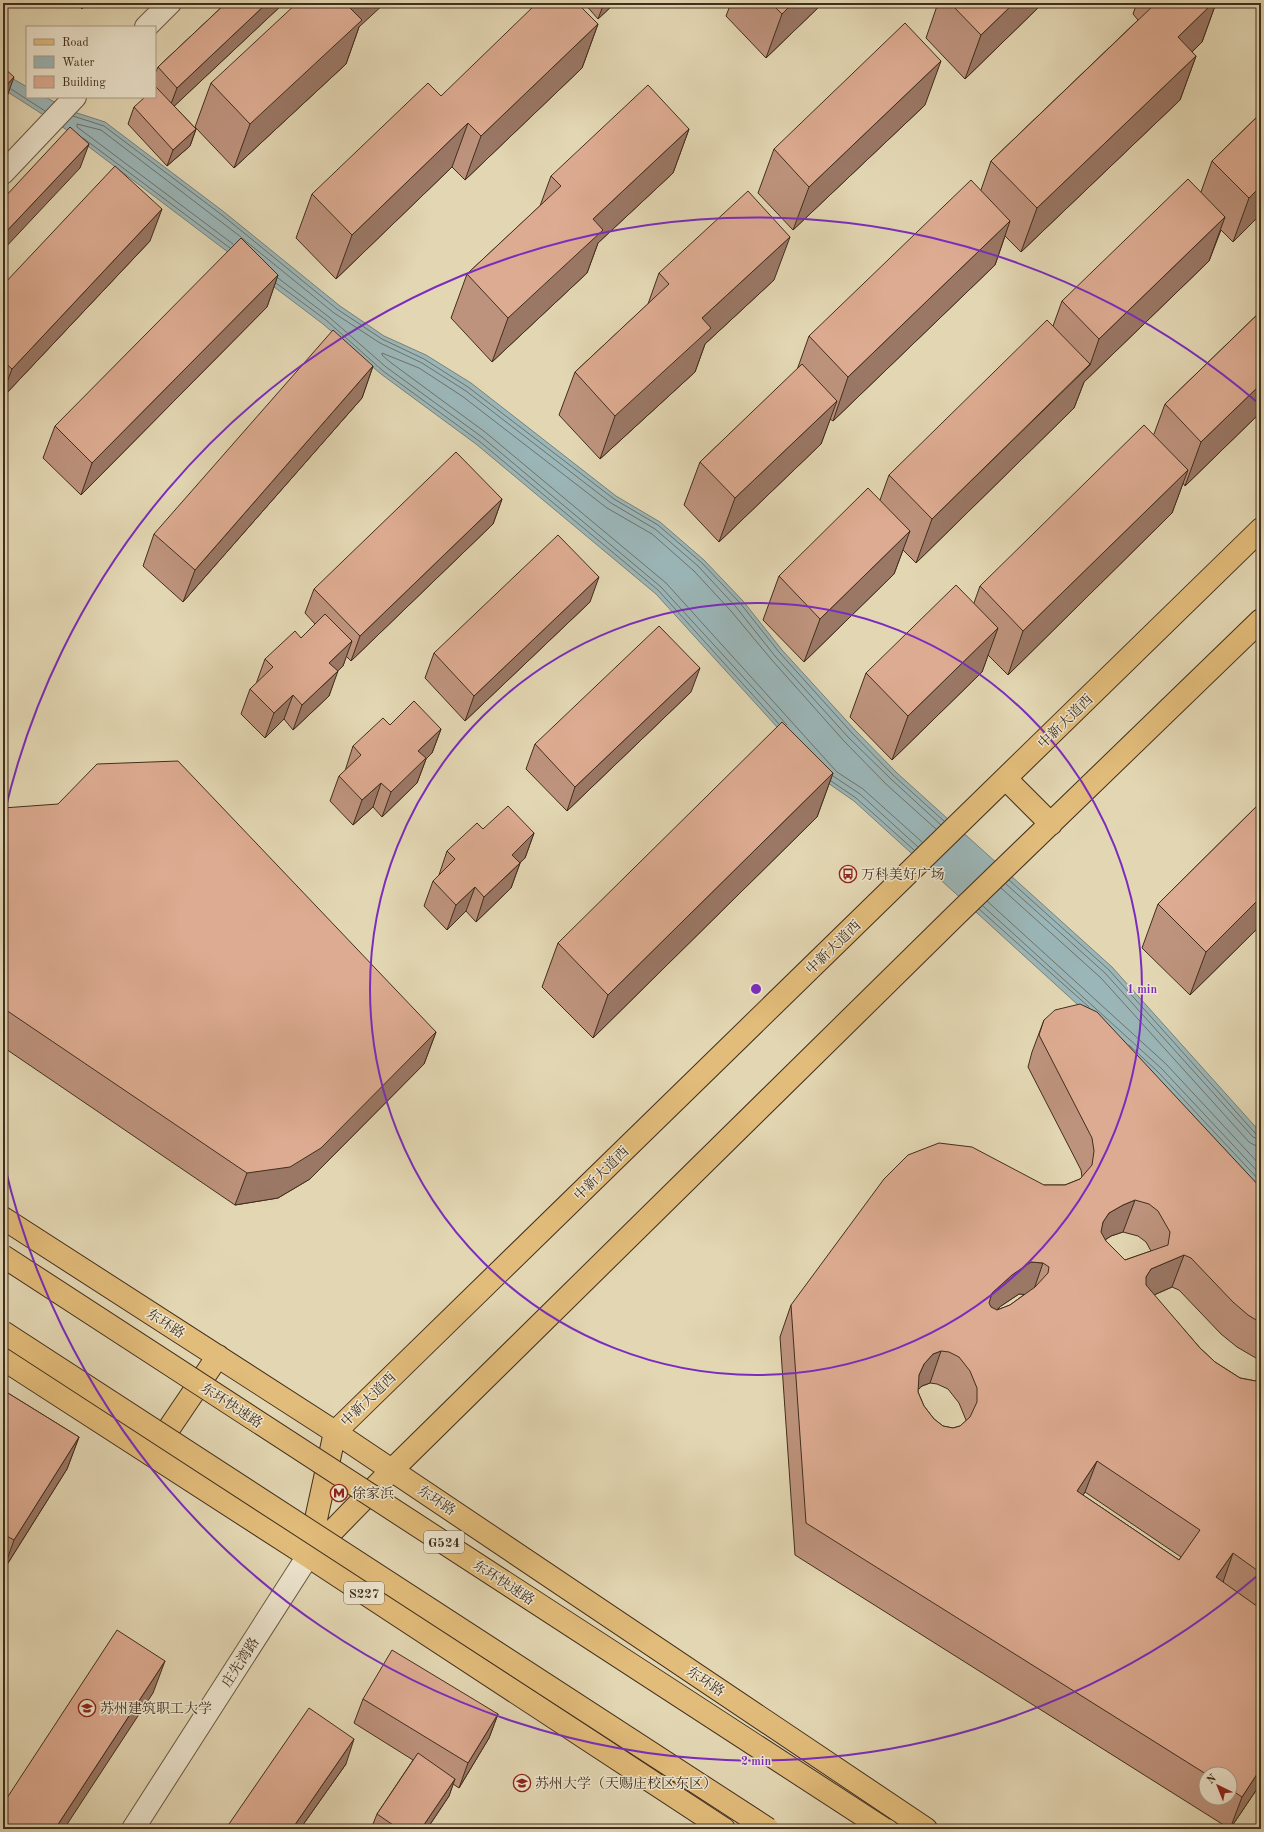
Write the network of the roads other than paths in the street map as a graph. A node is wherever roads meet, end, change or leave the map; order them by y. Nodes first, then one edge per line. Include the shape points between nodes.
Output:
1 (170, 3) edge
2 (147, 26) edge
3 (72, 100) edge
4 (3, 173) edge
5 (1261, 529) edge
6 (1261, 620) edge
7 (1006, 779) junction
8 (1051, 824) junction
9 (3, 1218) edge
10 (3, 1256) edge
11 (3, 1332) edge
12 (218, 1356) junction
13 (3, 1359) edge
14 (335, 1432) junction
15 (151, 1455) junction
16 (392, 1470) junction
17 (308, 1556) junction
18 (133, 1829) edge
19 (724, 1829) edge
20 (768, 1829) edge
21 (884, 1829) edge
22 (926, 1829) edge

1 - 2 street
3 - 4 street
5 - 7 main road, 中新大道西
6 - 8 main road
7 - 8 main road
7 - 14 main road, 中新大道西
8 - 16 main road
9 - 12 main road, 东环路
10 - 21 main road, 东环快速路 / G524, bridge
11 - 20 main road, bridge
12 - 14 main road, 东环路
12 - 15 main road
13 - 15 main road, S227
14 - 16 main road, 东环路
14 - 17 main road, 中新大道西
15 - 17 main road, S227
16 - 17 main road
16 - 22 main road, 东环路
17 - 18 street, 庄先湾路
17 - 19 main road, S227

